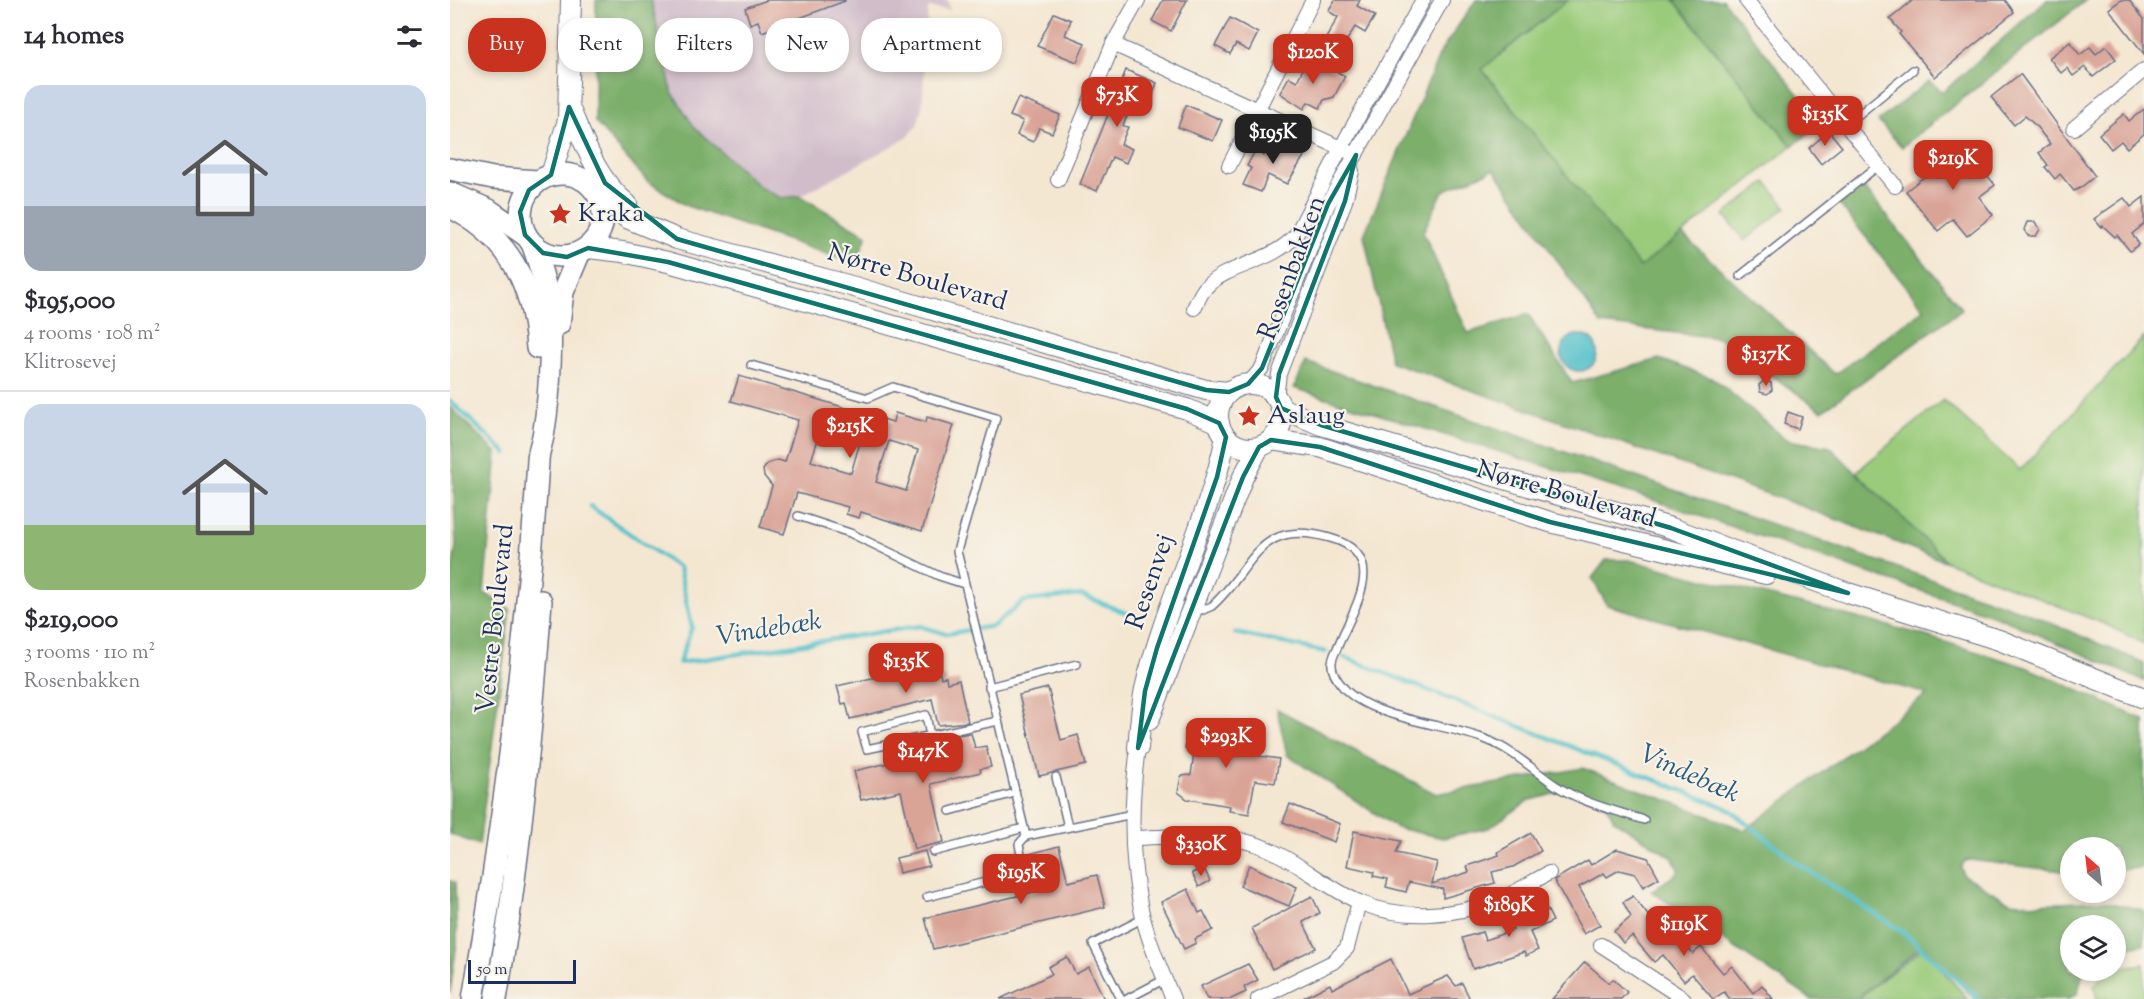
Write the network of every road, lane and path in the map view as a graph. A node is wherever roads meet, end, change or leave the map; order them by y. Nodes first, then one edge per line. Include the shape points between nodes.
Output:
1 (571, 0) edge
2 (1138, 0) edge
3 (1313, 0) edge
4 (1423, 0) edge
5 (1442, 0) edge
6 (1746, 0) edge
7 (1113, 44) junction
8 (1913, 70) dead end
9 (2144, 70) edge
10 (1255, 110) junction
11 (569, 114) junction
12 (1847, 124) junction
13 (2074, 128) dead end
14 (1341, 148) junction
15 (1356, 155) junction
16 (1879, 164) junction
17 (1229, 166) dead end
18 (450, 169) edge
19 (545, 178) junction
20 (1058, 180) dead end
21 (1895, 186) dead end
22 (594, 190) junction
23 (450, 193) edge
24 (450, 207) edge
25 (678, 239) junction
26 (529, 241) junction
27 (583, 251) junction
28 (1740, 276) dead end
29 (1194, 308) dead end
30 (750, 365) dead end
31 (1248, 384) junction
32 (1229, 392) junction
33 (1279, 402) junction
34 (1222, 430) junction
35 (1265, 443) junction
36 (538, 456) junction
37 (798, 516) dead end
38 (964, 584) junction
39 (1848, 593) junction
40 (1193, 607) junction
41 (1077, 664) dead end
42 (989, 687) junction
43 (2144, 698) edge
44 (998, 721) junction
45 (930, 736) junction
46 (1138, 748) junction
47 (1056, 777) dead end
48 (1016, 793) junction
49 (950, 811) dead end
50 (1133, 814) junction
51 (1644, 820) dead end
52 (1068, 827) junction
53 (1024, 828) junction
54 (1026, 836) junction
55 (1133, 838) junction
56 (933, 852) dead end
57 (1549, 873) dead end
58 (927, 897) dead end
59 (1359, 902) junction
60 (1144, 918) junction
61 (1601, 945) dead end
62 (1165, 980) junction
63 (473, 998) edge
64 (496, 999) edge
65 (1121, 999) edge
66 (1127, 999) edge
67 (1173, 999) edge
68 (1258, 999) edge
69 (1684, 999) edge

1 - 11 street
2 - 7 street
3 - 10 street
4 - 14 street
5 - 15 street, Rosenbakken
6 - 12 street
7 - 10 street
7 - 20 street
8 - 12 lane
9 - 13 street
10 - 14 street
10 - 17 street
11 - 19 street
11 - 22 street
11 - 25 street via 605,183 636,211
12 - 16 street
14 - 15 street
14 - 29 street via 1287,245 1216,280 1205,288
15 - 31 street, Rosenbakken via 1328,204 1262,368
15 - 33 street, Rosenbakken via 1345,201 1279,374
16 - 21 street
16 - 28 lane
18 - 19 main road via 493,178
19 - 22 main road via 565,174 578,177
19 - 26 main road via 529,190 520,212
22 - 25 street, Nørre Boulevard via 627,218
22 - 27 main road via 604,218 601,230
23 - 26 main road via 489,210
24 - 36 main road via 491,234 509,256 530,297 539,364
25 - 32 street, Nørre Boulevard via 1206,390
26 - 27 main road via 555,257
26 - 36 main road, Vestre Boulevard via 547,291 551,332 544,430
27 - 34 street, Nørre Boulevard via 623,252 669,261 1187,409
27 - 64 main road, Vestre Boulevard via 563,292 559,314 527,776 512,908
30 - 38 lane via 868,398 893,387 996,418 957,551
31 - 32 street
31 - 33 street via 1264,387
32 - 34 street via 1220,406
33 - 35 street via 1281,426
33 - 39 street, Nørre Boulevard via 1321,424 1671,528
34 - 35 street via 1241,447
34 - 46 street, Resenvej via 1217,477 1145,691
35 - 39 street, Nørre Boulevard via 1320,447 1550,522
35 - 40 street, Resenvej via 1243,477
36 - 63 main road, Vestre Boulevard via 528,603 489,905
37 - 38 lane via 850,532 939,576
38 - 42 lane
39 - 43 street, Nørre Boulevard via 1999,640
40 - 46 street, Resenvej
40 - 51 lane via 1203,610 1212,606 1268,541 1284,533 1318,534 1347,543 1360,554 1364,569 1363,587 1332,663 1345,690 1397,716 1489,740 1583,801
41 - 42 lane
42 - 44 lane
44 - 45 lane
44 - 48 lane
45 - 45 lane via 867,749 862,732 926,715
46 - 50 street, Resenvej
47 - 52 lane
48 - 49 lane
48 - 53 lane
50 - 52 lane
50 - 55 street, Resenvej
52 - 54 lane
53 - 54 lane
53 - 56 lane
54 - 58 lane via 1019,844 1024,872
55 - 59 street via 1236,839 1268,849
55 - 60 street, Resenvej
57 - 59 street via 1502,899 1464,911 1423,914
59 - 68 street via 1347,948 1333,962
60 - 62 street, Resenvej
60 - 65 lane via 1093,944
61 - 69 street
62 - 66 lane
62 - 67 street, Resenvej

